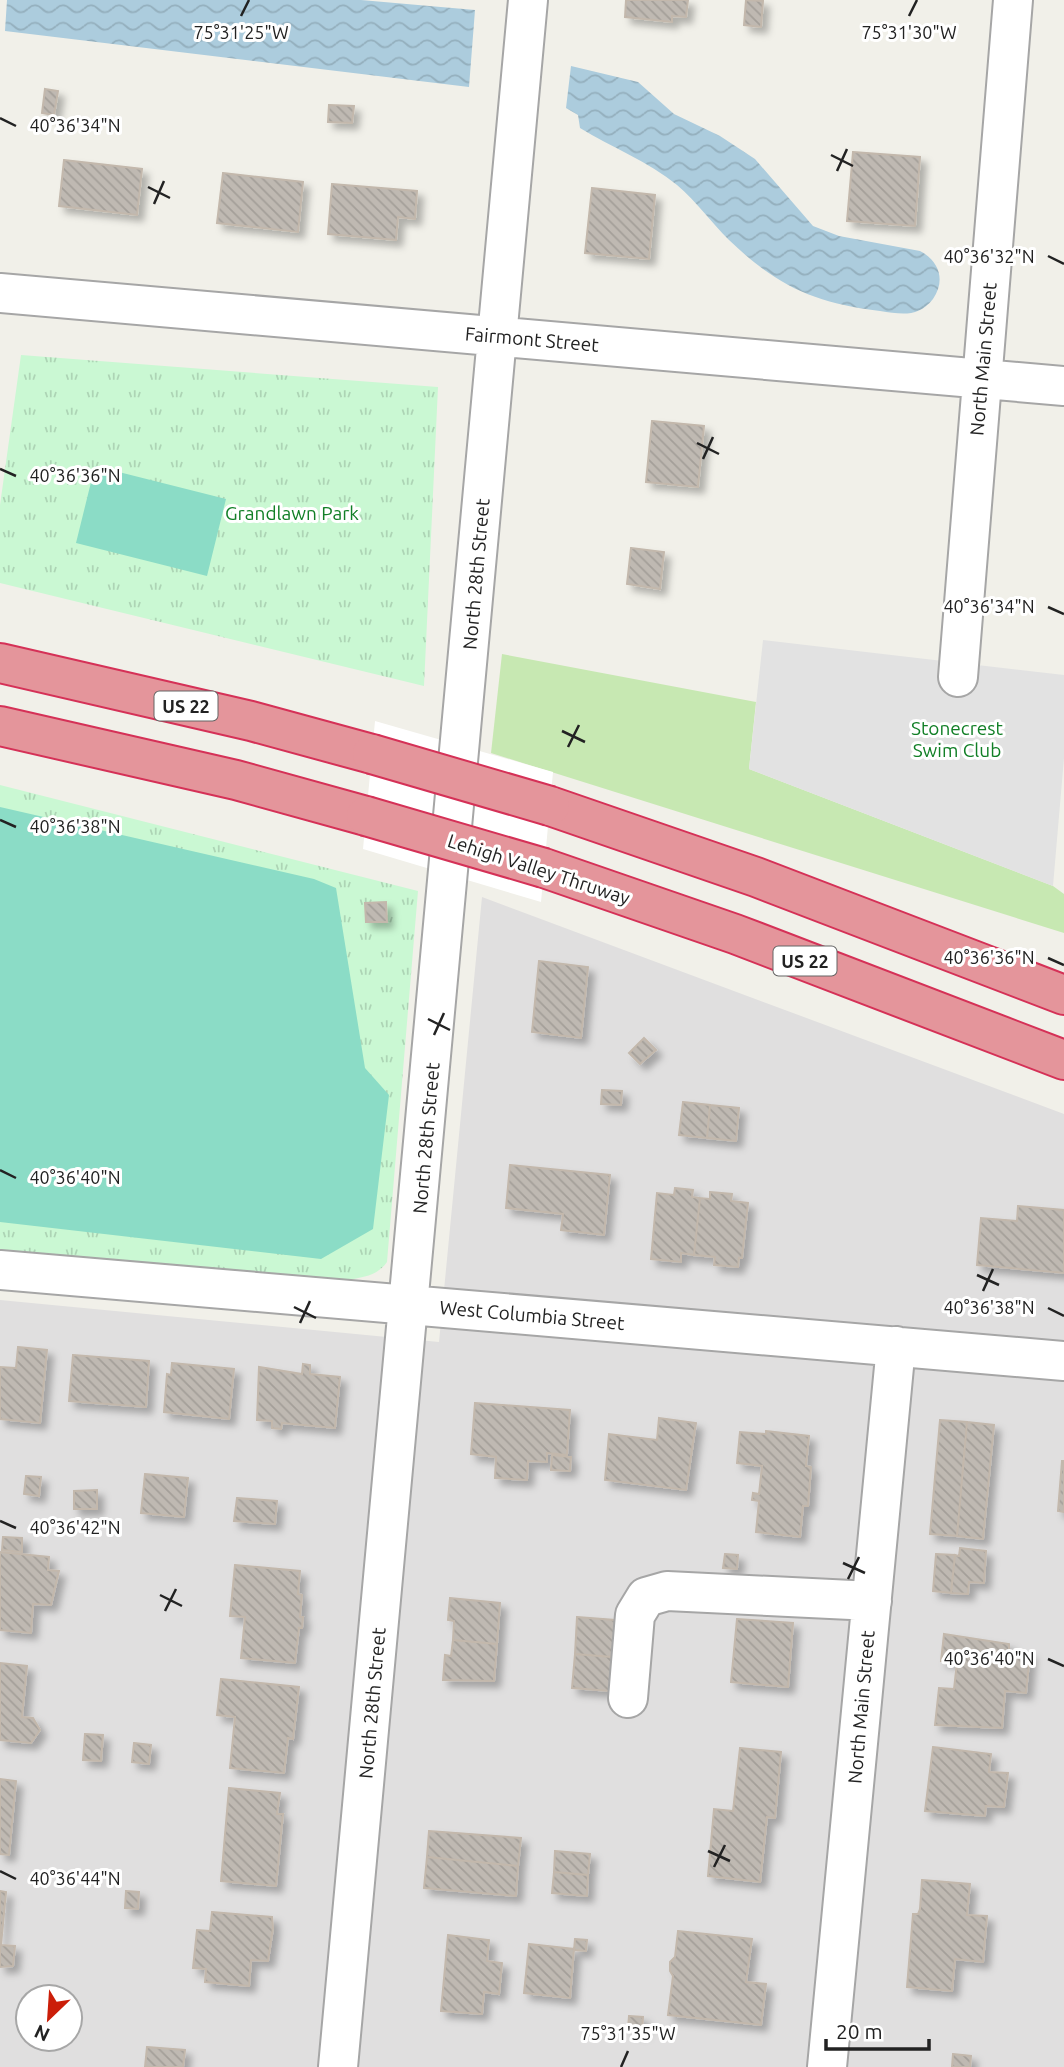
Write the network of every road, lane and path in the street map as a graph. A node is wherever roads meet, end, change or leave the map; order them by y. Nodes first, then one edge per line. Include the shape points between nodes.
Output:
1 (528, 0) edge
2 (1013, 0) edge
3 (0, 293) edge
4 (498, 336) junction
5 (981, 379) junction
6 (1064, 386) edge
7 (0, 663) edge
8 (958, 677) dead end
9 (0, 726) edge
10 (1064, 995) edge
11 (1064, 1060) edge
12 (0, 1270) edge
13 (410, 1305) junction
14 (896, 1346) junction
15 (1064, 1361) edge
16 (872, 1601) junction
17 (628, 1698) dead end
18 (338, 2067) edge
19 (827, 2067) edge

1 - 4 street, North 28th Street
2 - 5 street, North Main Street
3 - 4 street, Fairmont Street
4 - 5 street, Fairmont Street
4 - 13 street, North 28th Street
5 - 6 street, Fairmont Street
5 - 8 street, North Main Street
7 - 10 highway, US 22, bridge via 251,721 550,806 756,877
9 - 11 highway, Lehigh Valley Thruway / US 22, bridge via 236,780 544,868 735,934
12 - 13 street, West Columbia Street
13 - 14 street, West Columbia Street
13 - 18 street, North 28th Street
14 - 15 street, West Columbia Street
14 - 16 street, North Main Street
16 - 17 street via 667,1591 646,1597 635,1615
16 - 19 street, North Main Street

